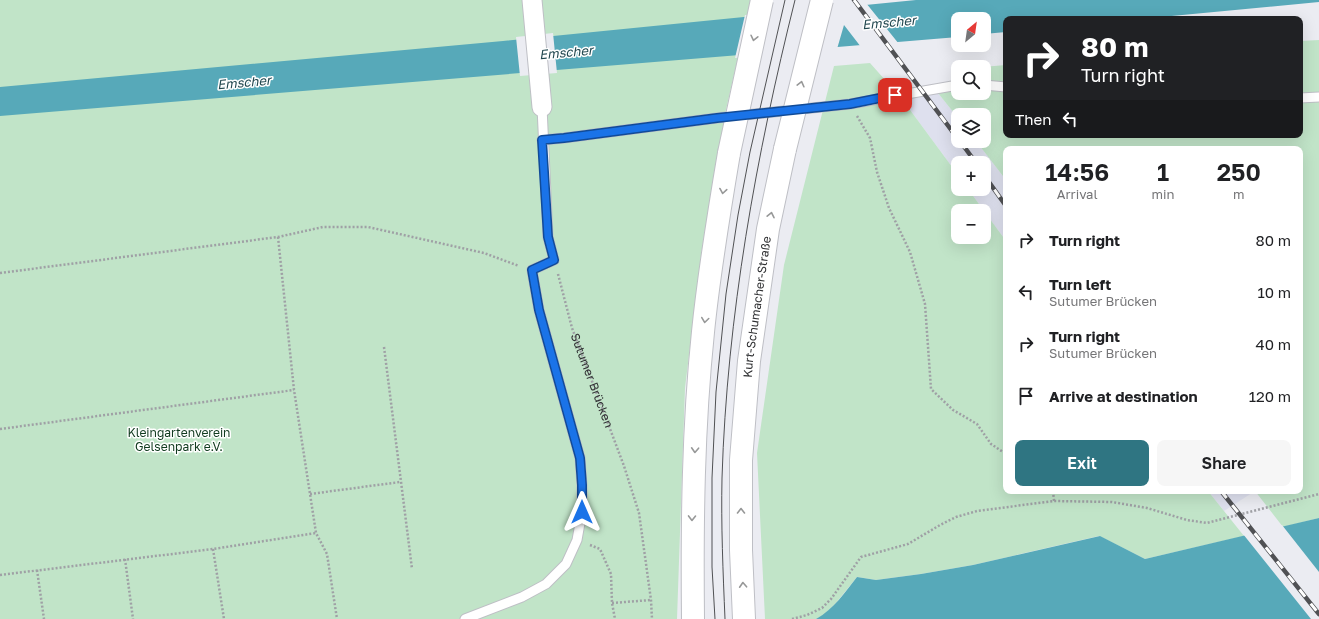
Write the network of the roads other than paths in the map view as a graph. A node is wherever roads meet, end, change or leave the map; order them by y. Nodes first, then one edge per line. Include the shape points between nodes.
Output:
1 (762, 0) edge
2 (822, 0) edge
3 (532, 3) edge
4 (951, 86) edge
5 (991, 86) edge
6 (1003, 87) edge
7 (1319, 97) edge
8 (1303, 98) edge
9 (542, 107) joint
10 (542, 140) junction
11 (465, 619) edge
12 (693, 619) edge
13 (744, 619) edge

1 -> 12 main road, bridge via 729,153 703,332 693,479
13 -> 2 main road, Kurt-Schumacher-Straße, bridge via 741,460 749,361 768,229
3 - 9 street
4 - 10 lane via 850,104
5 - 6 lane
7 - 8 lane
9 - 10 lane
10 - 11 lane via 548,237 554,260 532,270 539,310 580,458 582,512 577,540 566,564 546,584

